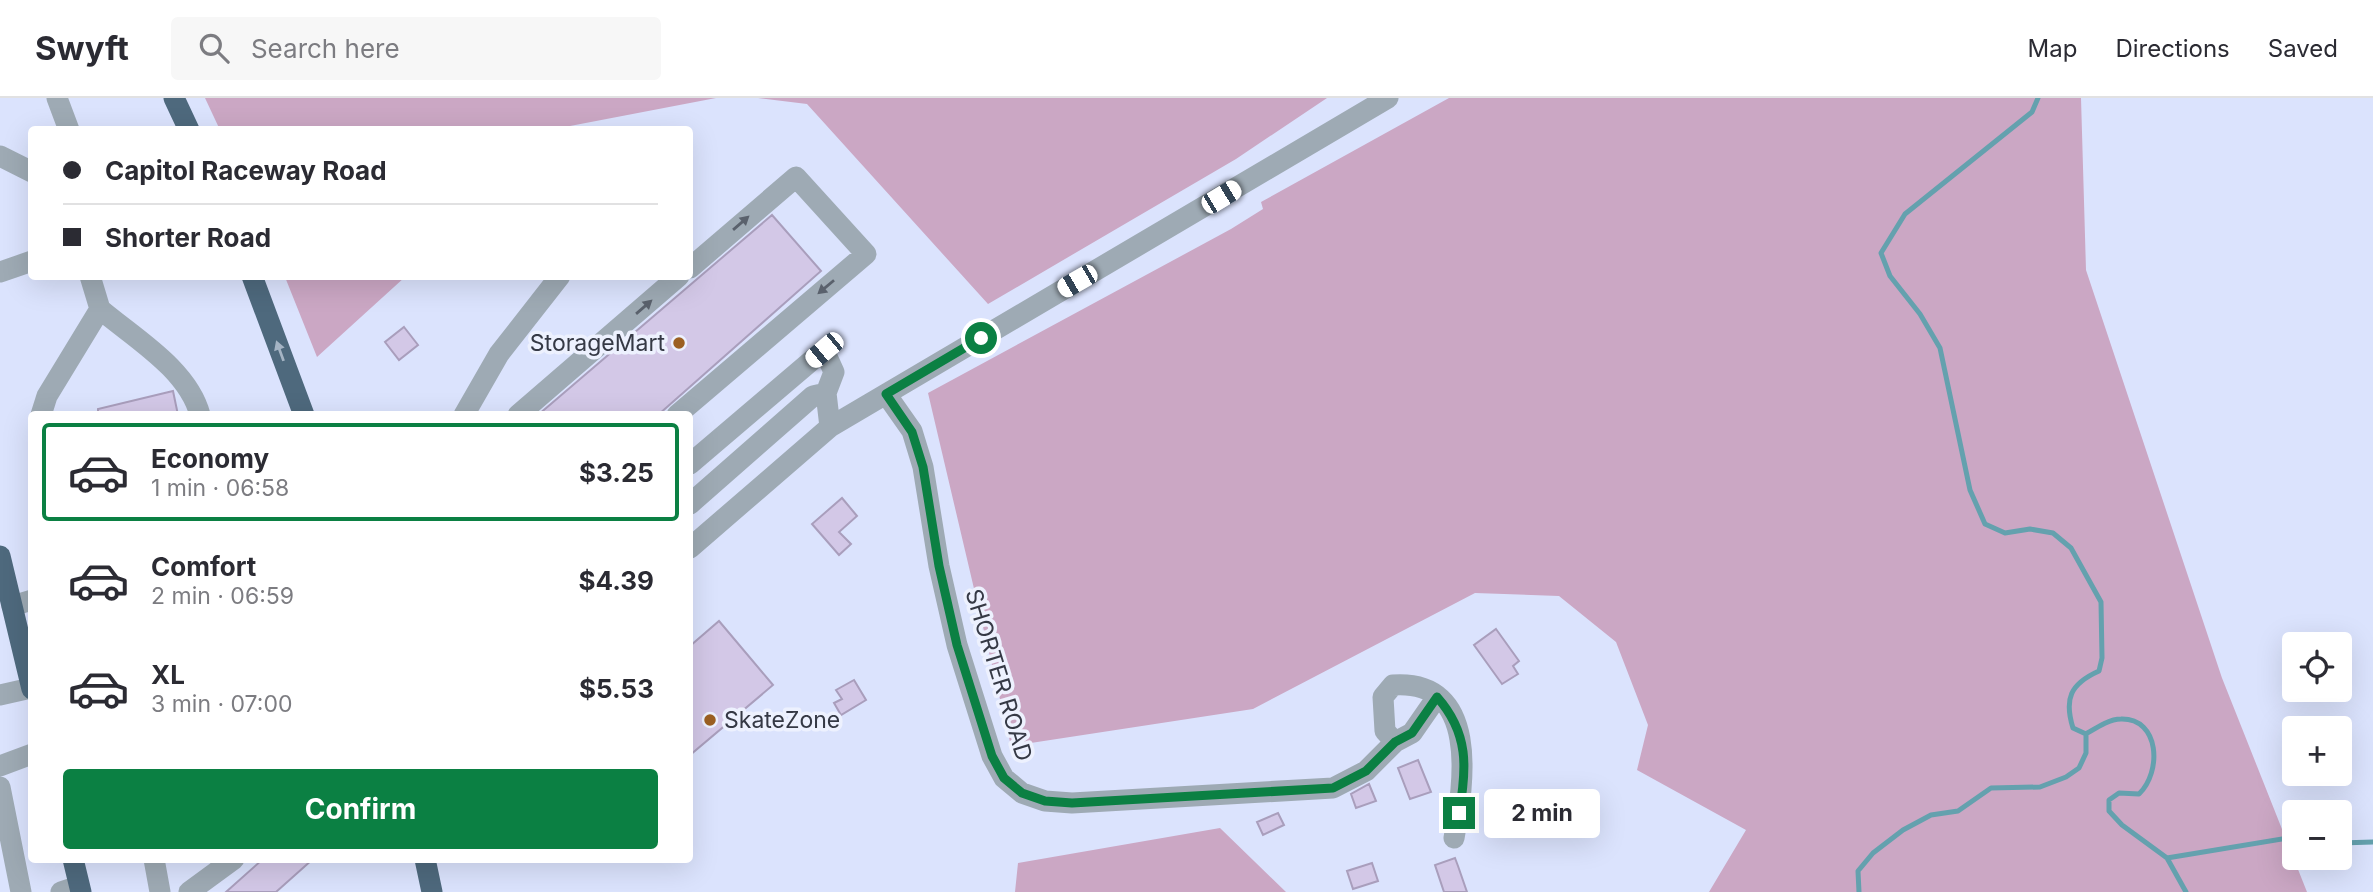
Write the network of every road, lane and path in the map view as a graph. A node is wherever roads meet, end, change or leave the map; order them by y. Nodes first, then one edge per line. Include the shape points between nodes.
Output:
1 (57, 98) edge
2 (174, 98) edge
3 (1388, 98) edge
4 (68, 126) edge
5 (187, 126) edge
6 (0, 156) edge
7 (28, 170) edge
8 (28, 262) edge
9 (693, 265) edge
10 (0, 272) edge
11 (91, 280) edge
12 (253, 280) edge
13 (557, 280) edge
14 (674, 280) edge
15 (100, 309) junction
16 (826, 393) junction
17 (886, 394) junction
18 (42, 411) edge
19 (199, 411) edge
20 (302, 411) edge
21 (466, 411) edge
22 (523, 411) edge
23 (682, 411) edge
24 (830, 427) junction
25 (693, 461) edge
26 (693, 501) edge
27 (693, 545) edge
28 (0, 556) edge
29 (22, 603) edge
30 (28, 660) edge
31 (28, 689) edge
32 (0, 695) edge
33 (1437, 697) junction
34 (1395, 742) junction
35 (28, 756) edge
36 (0, 766) edge
37 (0, 787) edge
38 (1454, 838) dead end
39 (73, 863) edge
40 (155, 863) edge
41 (229, 863) edge
42 (426, 863) edge
43 (74, 890) edge
44 (21, 892) edge
45 (160, 892) edge
46 (189, 892) edge
47 (432, 892) edge

1 - 4 street
2 - 5 highway
3 - 17 street
6 - 7 street
8 - 10 street
9 -> 23 street via 796,177 866,254
11 - 15 street
20 -> 12 highway
13 - 21 street via 499,354
22 -> 14 street
15 - 18 street
15 - 19 street via 173,370
16 - 24 street
16 - 25 street via 834,372 824,350
16 - 26 street via 813,396
17 - 24 street
17 - 34 street, SHORTER ROAD via 912,432 923,467 954,632 992,756 1004,778 1022,793 1072,803 1333,788 1366,771
24 - 27 street
28 - 29 highway
29 - 30 highway
31 - 32 street
33 - 34 street, SHORTER ROAD via 1412,733
33 - 34 street via 1425,688 1393,685 1384,696 1382,715 1385,731
33 - 38 street via 1453,716 1464,748 1463,789
35 - 36 street
37 - 44 street
39 - 43 highway
40 - 45 street
41 - 46 street
42 - 47 highway

